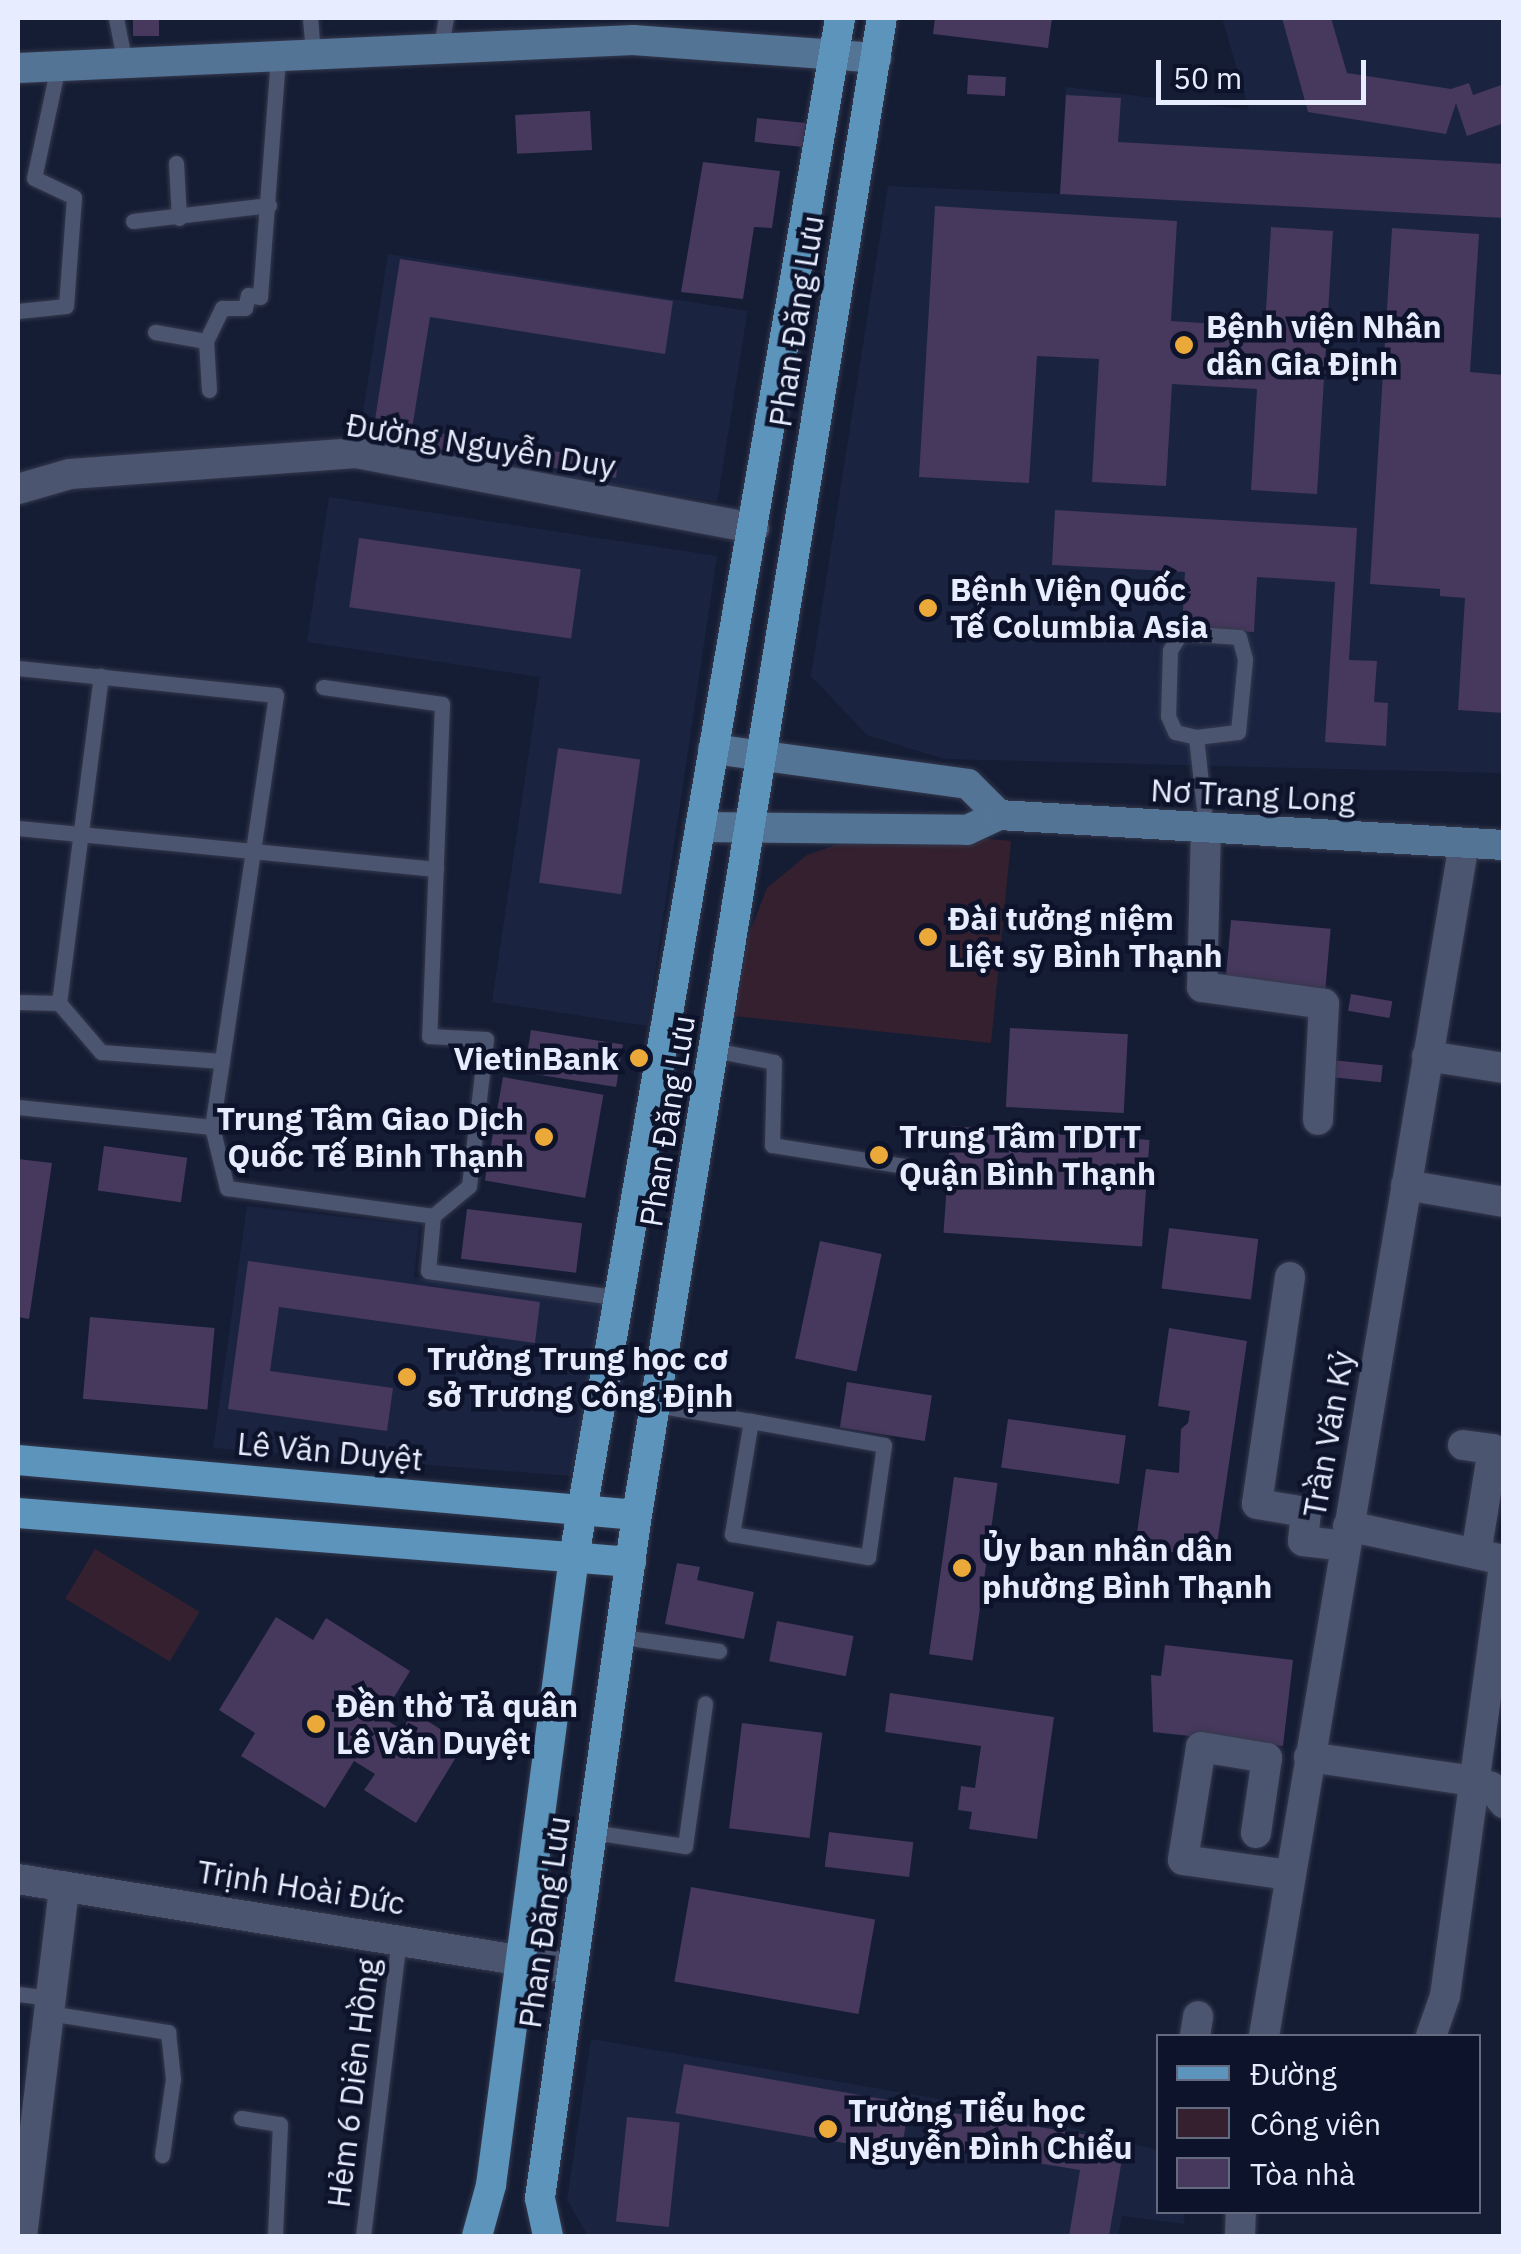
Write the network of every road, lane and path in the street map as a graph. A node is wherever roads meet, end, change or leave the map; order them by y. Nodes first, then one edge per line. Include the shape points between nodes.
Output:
1 (116, 18) edge
2 (310, 18) edge
3 (840, 18) edge
4 (882, 18) edge
5 (630, 29) edge
6 (444, 32) edge
7 (313, 54) junction
8 (834, 54) junction
9 (278, 56) junction
10 (876, 58) junction
11 (125, 64) junction
12 (58, 66) junction
13 (18, 68) edge
14 (176, 163) dead end
15 (26, 178) edge
16 (269, 205) junction
17 (179, 218) junction
18 (133, 221) dead end
19 (18, 311) edge
20 (155, 332) dead end
21 (206, 341) junction
22 (209, 390) dead end
23 (775, 399) junction
24 (817, 406) junction
25 (18, 489) edge
26 (754, 528) junction
27 (18, 668) edge
28 (101, 676) junction
29 (322, 686) dead end
30 (1196, 737) junction
31 (714, 749) junction
32 (763, 756) junction
33 (999, 815) junction
34 (700, 827) junction
35 (752, 827) junction
36 (1206, 827) junction
37 (18, 828) edge
38 (79, 833) junction
39 (1464, 843) junction
40 (1504, 845) edge
41 (255, 848) junction
42 (436, 869) junction
43 (18, 1002) edge
44 (59, 1002) junction
45 (714, 1050) junction
46 (1428, 1056) junction
47 (222, 1062) junction
48 (1504, 1068) edge
49 (18, 1107) edge
50 (1318, 1120) dead end
51 (212, 1127) junction
52 (904, 1166) dead end
53 (1406, 1185) junction
54 (1504, 1202) edge
55 (433, 1216) junction
56 (1290, 1277) dead end
57 (620, 1298) junction
58 (655, 1405) junction
59 (751, 1421) junction
60 (1462, 1445) dead end
61 (18, 1460) edge
62 (583, 1507) junction
63 (18, 1513) edge
64 (637, 1514) junction
65 (1346, 1536) junction
66 (574, 1556) junction
67 (1494, 1560) edge
68 (631, 1562) junction
69 (622, 1637) junction
70 (719, 1651) dead end
71 (705, 1703) dead end
72 (1309, 1757) junction
73 (1474, 1781) junction
74 (1504, 1803) edge
75 (592, 1832) junction
76 (1256, 1834) dead end
77 (1288, 1876) junction
78 (18, 1879) edge
79 (64, 1887) junction
80 (399, 1937) junction
81 (519, 1960) junction
82 (573, 1970) junction
83 (18, 1994) edge
84 (50, 2006) junction
85 (1264, 2034) edge
86 (1432, 2034) edge
87 (242, 2118) dead end
88 (162, 2155) dead end
89 (491, 2185) junction
90 (540, 2198) junction
91 (22, 2236) edge
92 (275, 2236) edge
93 (363, 2236) edge
94 (477, 2236) edge
95 (498, 2236) edge
96 (548, 2236) edge
97 (561, 2236) edge

1 - 11 lane
2 - 7 lane
3 - 8 main road, Phan Đăng Lưu
4 - 10 main road, Phan Đăng Lưu
5 - 6 main road
5 - 8 main road
6 - 7 main road
7 - 9 main road
8 - 10 main road
8 - 23 main road, Phan Đăng Lưu
9 - 11 main road
9 - 16 lane
10 - 24 main road, Phan Đăng Lưu
11 - 12 main road
12 - 13 main road
12 - 15 lane
14 - 17 lane
15 - 19 lane via 74,196 66,306
16 - 17 lane
16 - 21 lane via 260,297 248,295 245,308 222,308
17 - 18 lane
20 - 21 lane
21 - 22 lane
23 - 24 main road
23 - 26 main road, Phan Đăng Lưu
24 - 32 main road, Phan Đăng Lưu
25 - 26 street, Đường Nguyễn Duy via 70,474 356,454
26 - 31 main road, Phan Đăng Lưu
27 - 28 lane
28 - 38 lane
28 - 41 lane via 276,694
29 - 42 lane via 442,704
30 - 30 lane via 1175,732 1168,716 1174,640 1180,633 1238,637 1245,658 1238,732
30 - 36 lane
31 - 32 main road
31 - 34 main road, Phan Đăng Lưu
32 - 33 main road via 968,784
32 - 35 main road, Phan Đăng Lưu
33 - 35 main road, Nơ Trang Long via 968,830
33 - 36 main road, Nơ Trang Long
34 - 35 main road, Nơ Trang Long
34 - 57 main road, Phan Đăng Lưu
35 - 45 main road, Phan Đăng Lưu
36 - 39 main road, Nơ Trang Long
36 - 50 street via 1202,987 1324,1004
37 - 38 lane
38 - 41 lane
38 - 44 lane
39 - 40 main road, Nơ Trang Long
39 - 46 street, Trần Văn Kỷ
41 - 42 lane
41 - 47 lane
42 - 55 lane via 429,1036 486,1038 469,1186
43 - 44 lane
44 - 47 lane via 101,1052
45 - 52 lane via 774,1062 772,1145
45 - 58 main road, Phan Đăng Lưu
46 - 48 street
46 - 53 street, Trần Văn Kỷ
47 - 51 lane
49 - 51 lane
51 - 55 lane via 226,1188
53 - 54 street
53 - 65 street, Trần Văn Kỷ
55 - 57 lane via 428,1271
56 - 65 street via 1256,1504 1306,1512 1303,1541
57 - 62 main road, Phan Đăng Lưu
58 - 59 lane
58 - 64 main road, Phan Đăng Lưu
59 - 59 lane via 884,1445 868,1557 732,1534
60 - 67 street via 1493,1450
61 - 62 main road, Lê Văn Duyệt
62 - 64 main road, Lê Văn Duyệt
62 - 66 main road, Phan Đăng Lưu
63 - 66 main road
64 - 68 main road, Phan Đăng Lưu
65 - 67 street
65 - 72 street, Trần Văn Kỷ
66 - 68 main road
66 - 81 main road, Phan Đăng Lưu
67 - 73 street
68 - 69 main road, Phan Đăng Lưu
69 - 70 lane
69 - 75 main road, Phan Đăng Lưu
71 - 75 lane via 685,1846
72 - 73 street
72 - 77 street, Trần Văn Kỷ
73 - 74 street via 1491,1787
73 - 86 street via 1445,1996
75 - 82 main road, Phan Đăng Lưu
76 - 77 street via 1267,1758 1201,1746 1183,1860
77 - 85 street, Trần Văn Kỷ
78 - 79 street, Trịnh Hoài Đức
79 - 80 street, Trịnh Hoài Đức
79 - 84 street
80 - 81 street, Trịnh Hoài Đức
80 - 93 lane, Hẻm 6 Diên Hồng
81 - 82 street, Trịnh Hoài Đức
81 - 89 main road, Phan Đăng Lưu
82 - 90 main road, Phan Đăng Lưu
83 - 84 lane
84 - 88 lane via 168,2032 173,2079
84 - 91 street
87 - 92 lane, Hẻm 6 Diên Hồng via 280,2124
89 - 94 main road, Phan Đăng Lưu
89 - 95 main road, Phan Đăng Lưu
90 - 96 main road, Phan Đăng Lưu
90 - 97 main road

